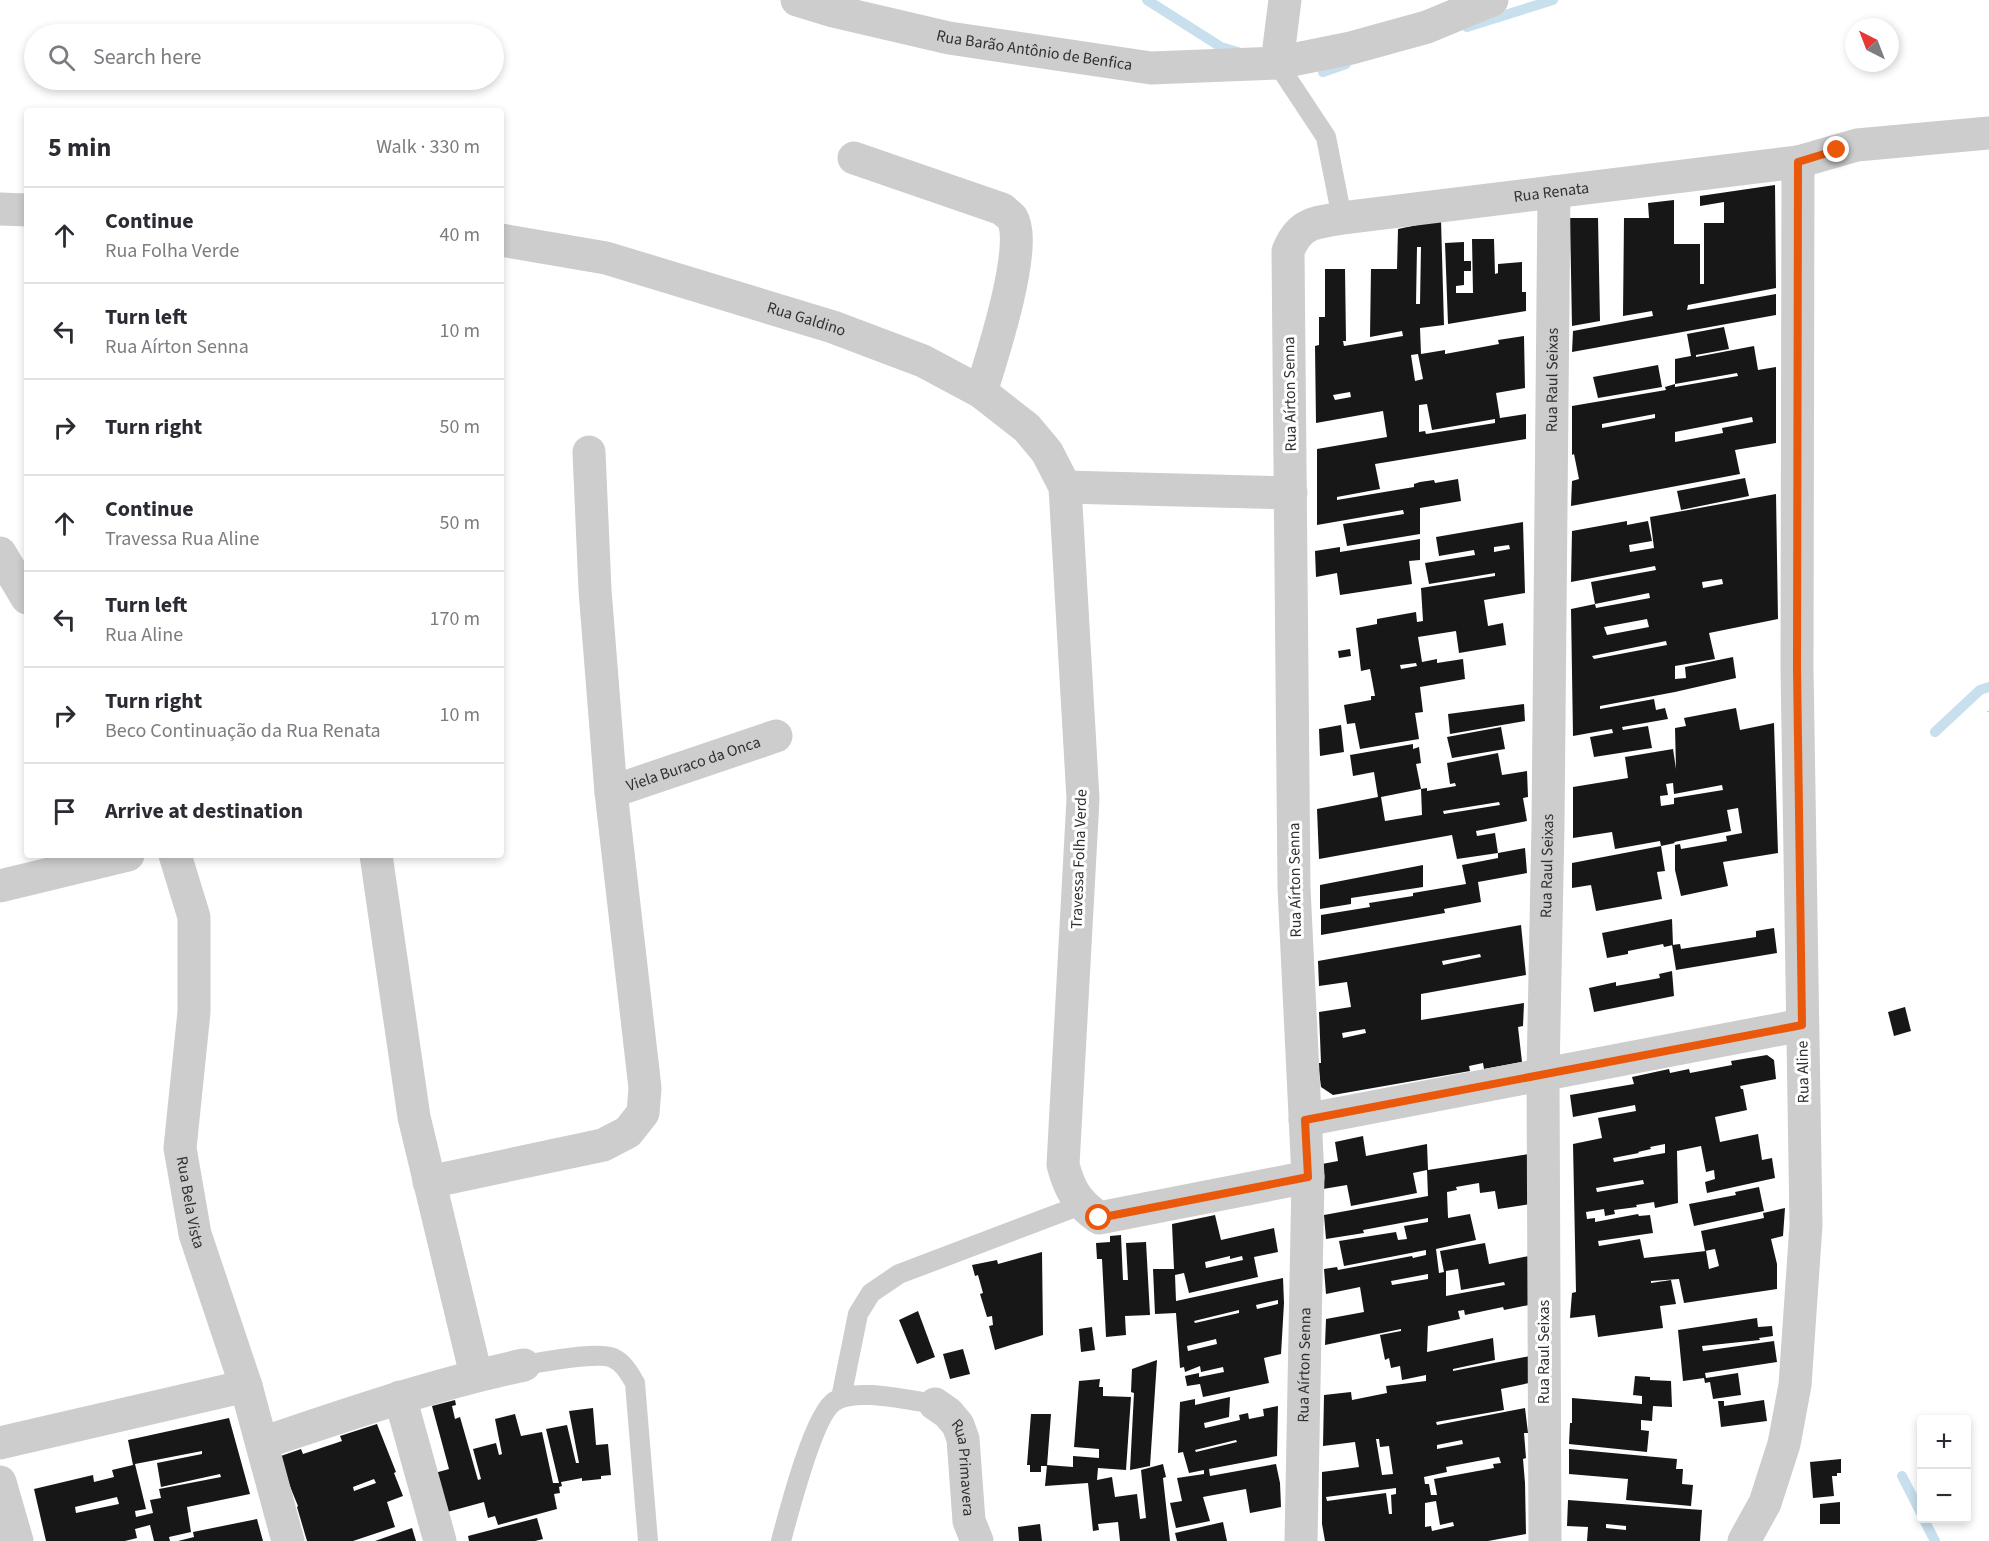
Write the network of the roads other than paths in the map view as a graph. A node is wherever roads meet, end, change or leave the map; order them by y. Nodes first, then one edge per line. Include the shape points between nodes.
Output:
1 (797, 0) edge
2 (1285, 0) edge
3 (1492, 0) edge
4 (1277, 63) junction
5 (1989, 133) edge
6 (854, 158) dead end
7 (1798, 162) junction
8 (1554, 192) junction
9 (0, 209) edge
10 (24, 210) edge
11 (1342, 218) junction
12 (1306, 225) joint
13 (504, 241) edge
14 (981, 392) junction
15 (590, 452) dead end
16 (1065, 487) junction
17 (1291, 493) junction
18 (0, 553) edge
19 (24, 593) edge
20 (776, 736) dead end
21 (611, 792) junction
22 (116, 858) edge
23 (176, 858) edge
24 (376, 858) edge
25 (0, 886) edge
26 (1802, 1025) junction
27 (1543, 1074) junction
28 (1305, 1120) junction
29 (1308, 1177) junction
30 (429, 1182) junction
31 (1090, 1212) junction
32 (524, 1365) joint
33 (476, 1375) junction
34 (246, 1386) junction
35 (400, 1397) junction
36 (841, 1398) junction
37 (935, 1404) joint
38 (0, 1443) edge
39 (262, 1443) junction
40 (0, 1482) edge
41 (1765, 1503) junction
42 (17, 1541) edge
43 (288, 1541) edge
44 (440, 1541) edge
45 (648, 1541) edge
46 (781, 1541) edge
47 (977, 1541) edge
48 (1301, 1541) edge
49 (1545, 1541) edge
50 (1744, 1541) edge
51 (1772, 1541) edge

1 - 4 street, Rua Barão Antônio de Benfica via 949,38 1151,68
2 - 4 street
3 - 4 street, Rua Barão Antônio de Benfica via 1427,27
4 - 11 lane via 1326,137
5 - 7 street, Rua Renata via 1857,145
6 - 14 street via 1002,209 1012,218 1016,231 1012,285
7 - 8 street, Rua Renata
7 - 26 street, Rua Aline via 1797,668
8 - 11 street, Rua Renata
8 - 27 street, Rua Raul Seixas
9 - 10 street
11 - 12 street, Rua Renata
12 - 17 street, Rua Aírton Senna via 1288,251
13 - 14 street, Rua Galdino via 606,258 833,327 923,362
14 - 16 street, Rua Galdino via 1027,429 1047,452
15 - 21 street via 595,590
16 - 17 street
16 - 31 street, Travessa Folha Verde via 1083,799 1063,1165 1069,1186
17 - 28 street, Rua Aírton Senna via 1294,888
18 - 19 street
20 - 21 street, Viela Buraco da Onca
21 - 30 street via 645,1088 643,1113 628,1132 603,1144
22 - 25 street
23 - 34 street, Rua Bela Vista via 194,917 194,1012 180,1149 195,1234
24 - 30 street via 414,1117
26 - 27 street
26 - 41 street, Rua Aline via 1806,1226 1795,1385 1784,1444
27 - 28 street
27 - 49 street, Rua Raul Seixas
28 - 29 street, Rua Aírton Senna
29 - 31 street
29 - 48 street, Rua Aírton Senna
30 - 33 street
31 - 36 lane via 899,1274 871,1293 858,1314
32 - 33 street
32 - 45 lane via 592,1356 611,1357 624,1365 635,1383
33 - 35 street
34 - 38 street
34 - 39 street, Rua Bela Vista
35 - 39 street
35 - 44 street
36 - 37 lane via 861,1395
36 - 46 lane via 823,1413
37 - 47 street, Rua Primavera via 958,1425 963,1439 969,1521
39 - 43 street, Rua Bela Vista
40 - 42 street
41 - 50 street, Rua Aline
41 - 51 street

